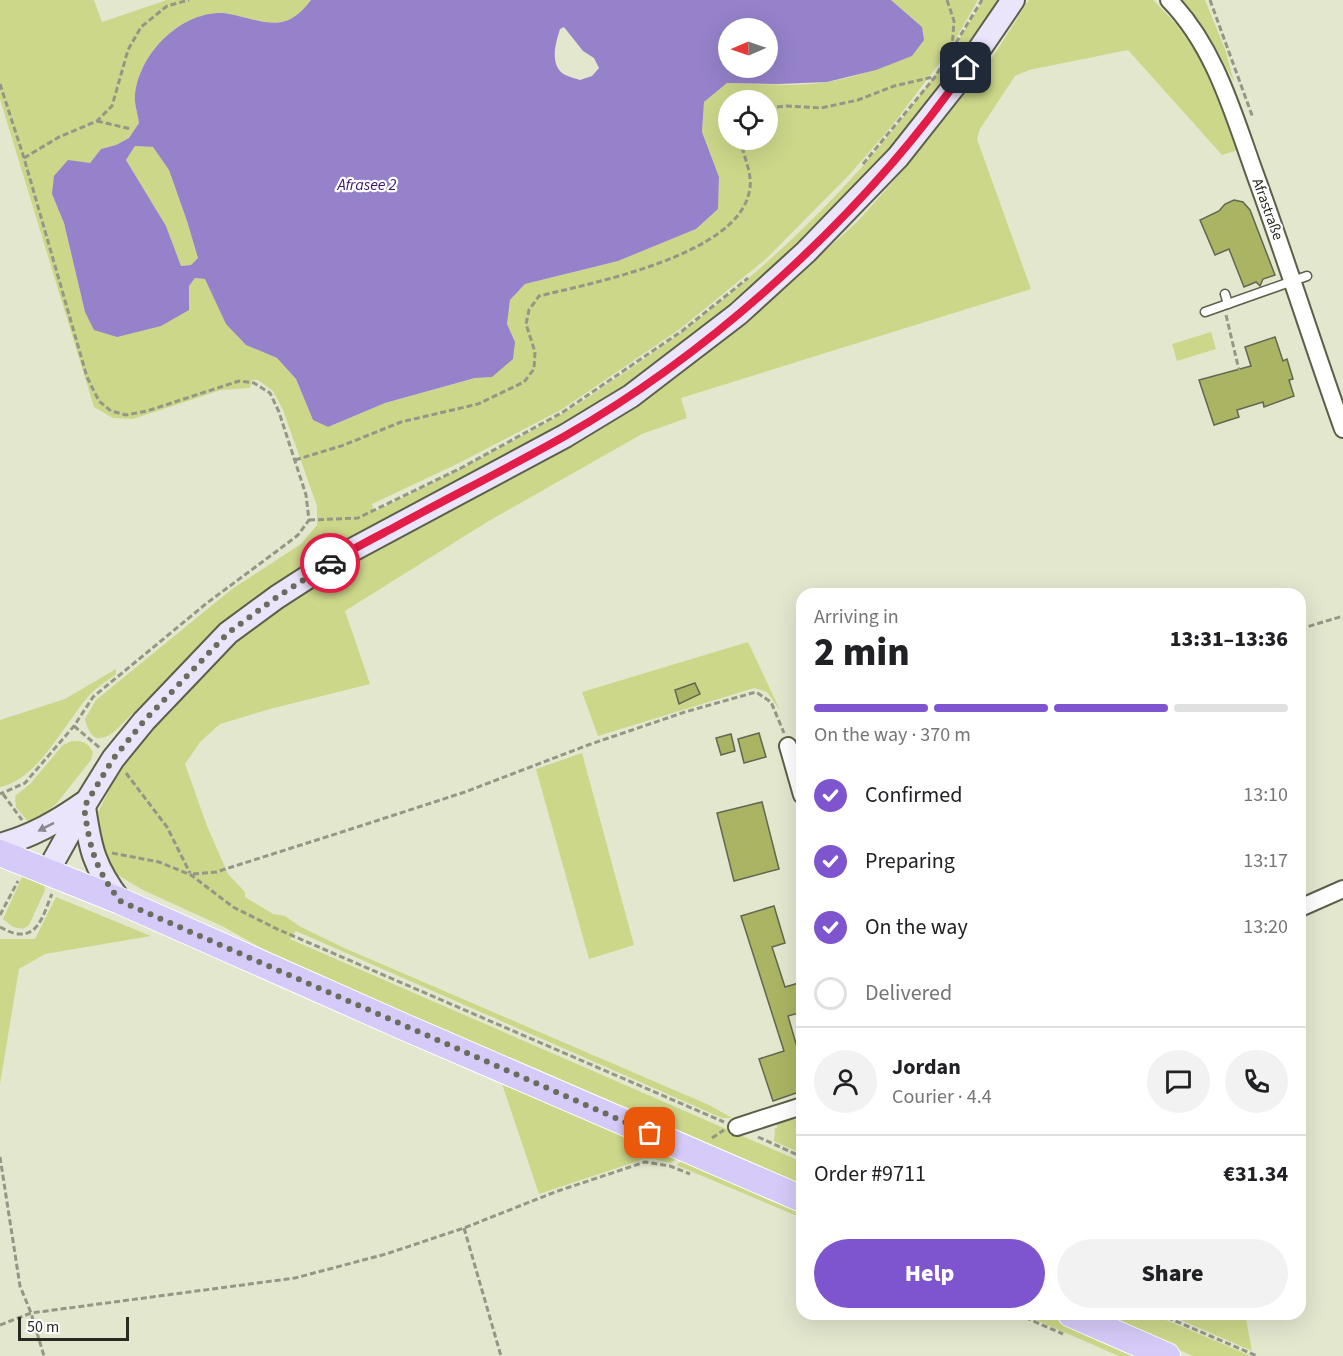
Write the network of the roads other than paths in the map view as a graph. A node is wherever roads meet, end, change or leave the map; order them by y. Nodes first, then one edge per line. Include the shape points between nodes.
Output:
1 (1013, 0) edge
2 (1168, 0) edge
3 (1301, 278) junction
4 (1225, 294) dead end
5 (1226, 304) junction
6 (1205, 312) dead end
7 (1343, 429) edge
8 (788, 746) road end
9 (796, 774) edge
10 (86, 804) junction
11 (0, 845) edge
12 (0, 853) edge
13 (54, 874) junction
14 (1343, 889) edge
15 (120, 901) junction
16 (1306, 905) edge
17 (796, 1108) edge
18 (737, 1127) road end
19 (796, 1196) edge
20 (1085, 1320) edge
21 (1167, 1356) edge

1 - 10 main road via 955,85 897,157 806,252 738,314 631,396 565,436 339,557 228,633 144,721 113,759
2 - 3 street, Afrastraße via 1184,16 1214,64
3 - 5 lane
3 - 7 street, Afrastraße
4 - 5 lane
5 - 6 lane
8 - 9 street
10 -> 11 main road via 31,835
10 - 13 main road
10 - 15 main road via 93,856
12 - 13 main road
13 - 15 main road
14 - 16 street
15 - 19 main road
17 - 18 street
20 - 21 main road

